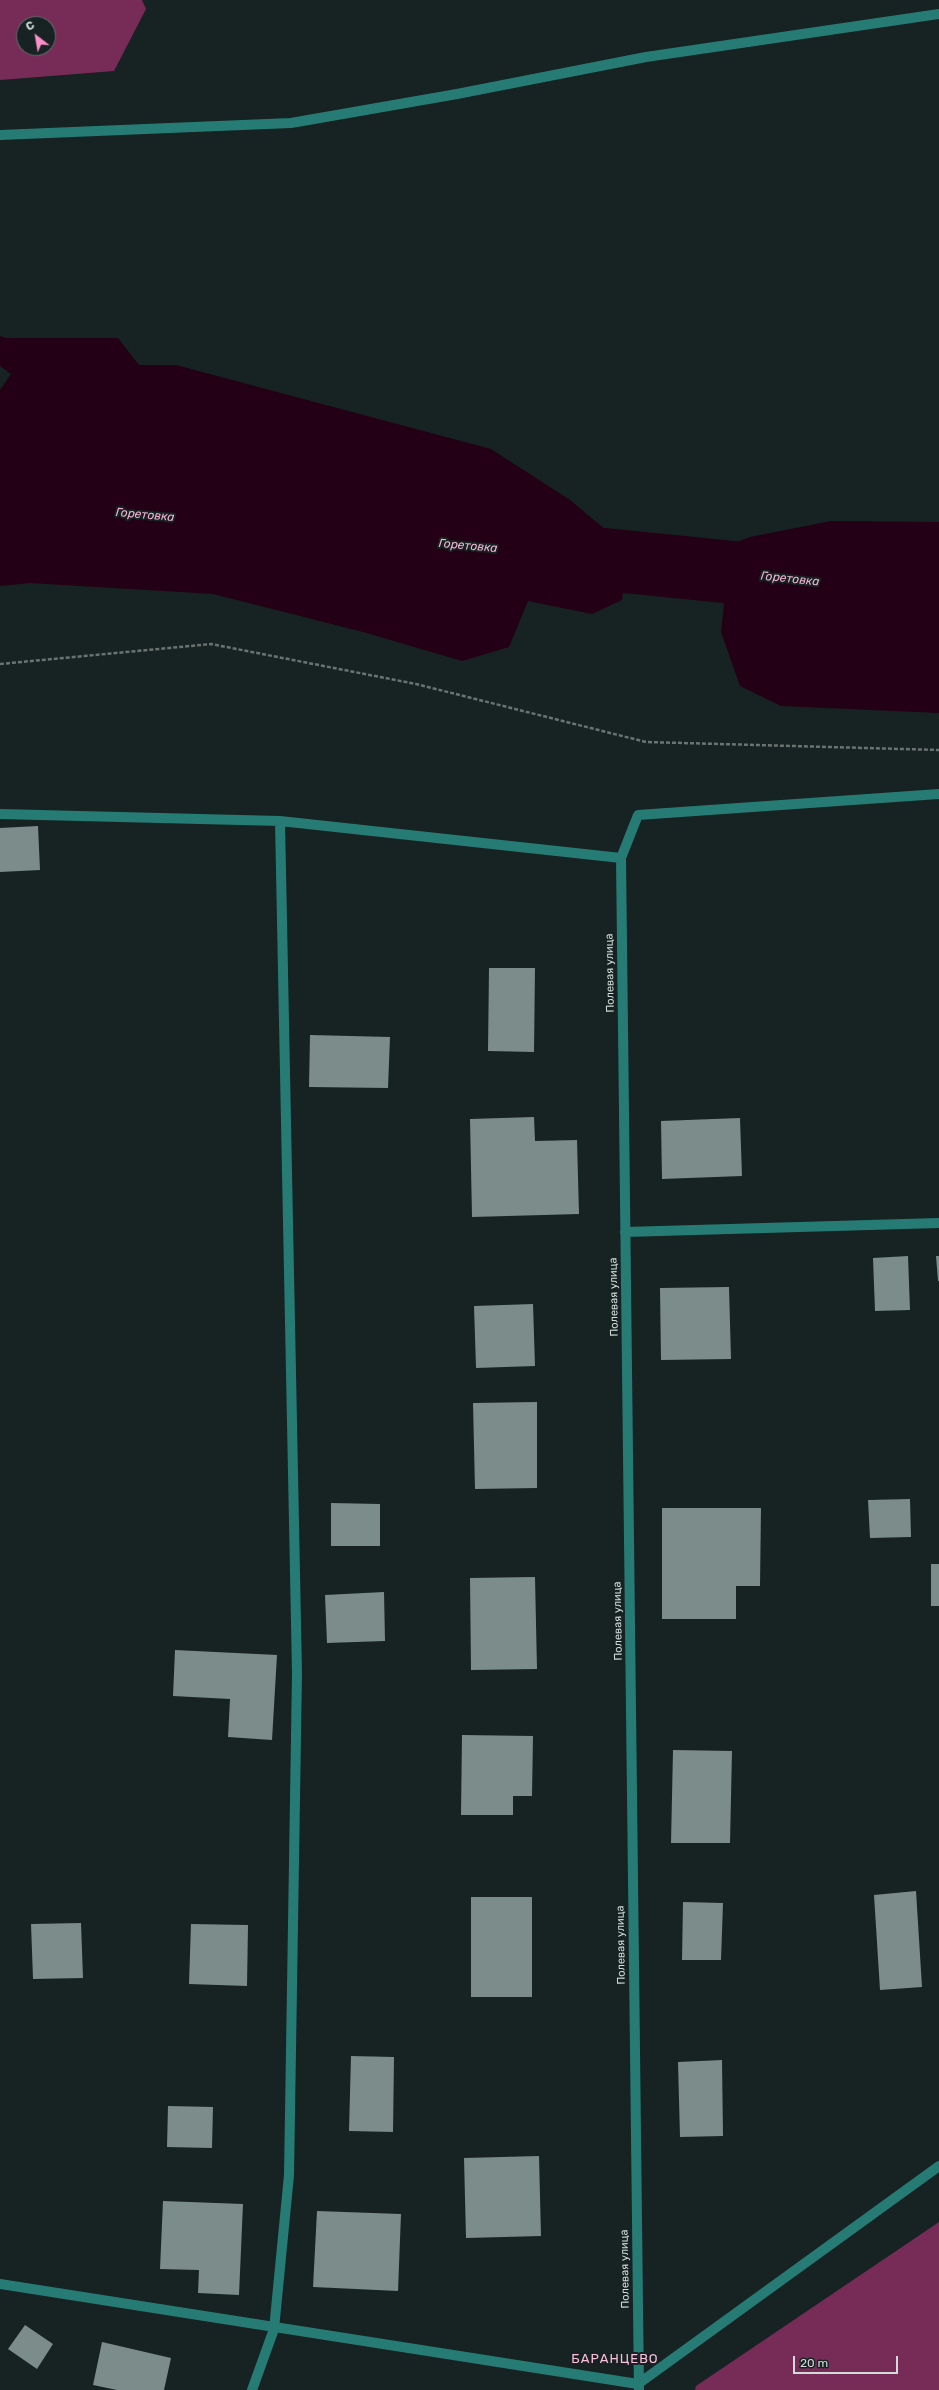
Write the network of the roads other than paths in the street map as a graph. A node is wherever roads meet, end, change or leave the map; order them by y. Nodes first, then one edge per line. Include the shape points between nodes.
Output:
1 (939, 14) edge
2 (0, 135) edge
3 (939, 794) edge
4 (0, 814) edge
5 (280, 821) junction
6 (621, 858) junction
7 (939, 1223) edge
8 (625, 1232) junction
9 (939, 2166) edge
10 (0, 2284) edge
11 (274, 2329) junction
12 (638, 2387) edge
13 (252, 2390) edge

1 - 2 street via 646,57 291,123
3 - 6 street via 638,815
4 - 5 street
5 - 6 street
5 - 11 street via 297,1674 289,2175
6 - 8 street, Полевая улица
7 - 8 street
8 - 12 street, Полевая улица
9 - 12 street
10 - 11 street
11 - 12 street
11 - 13 street

